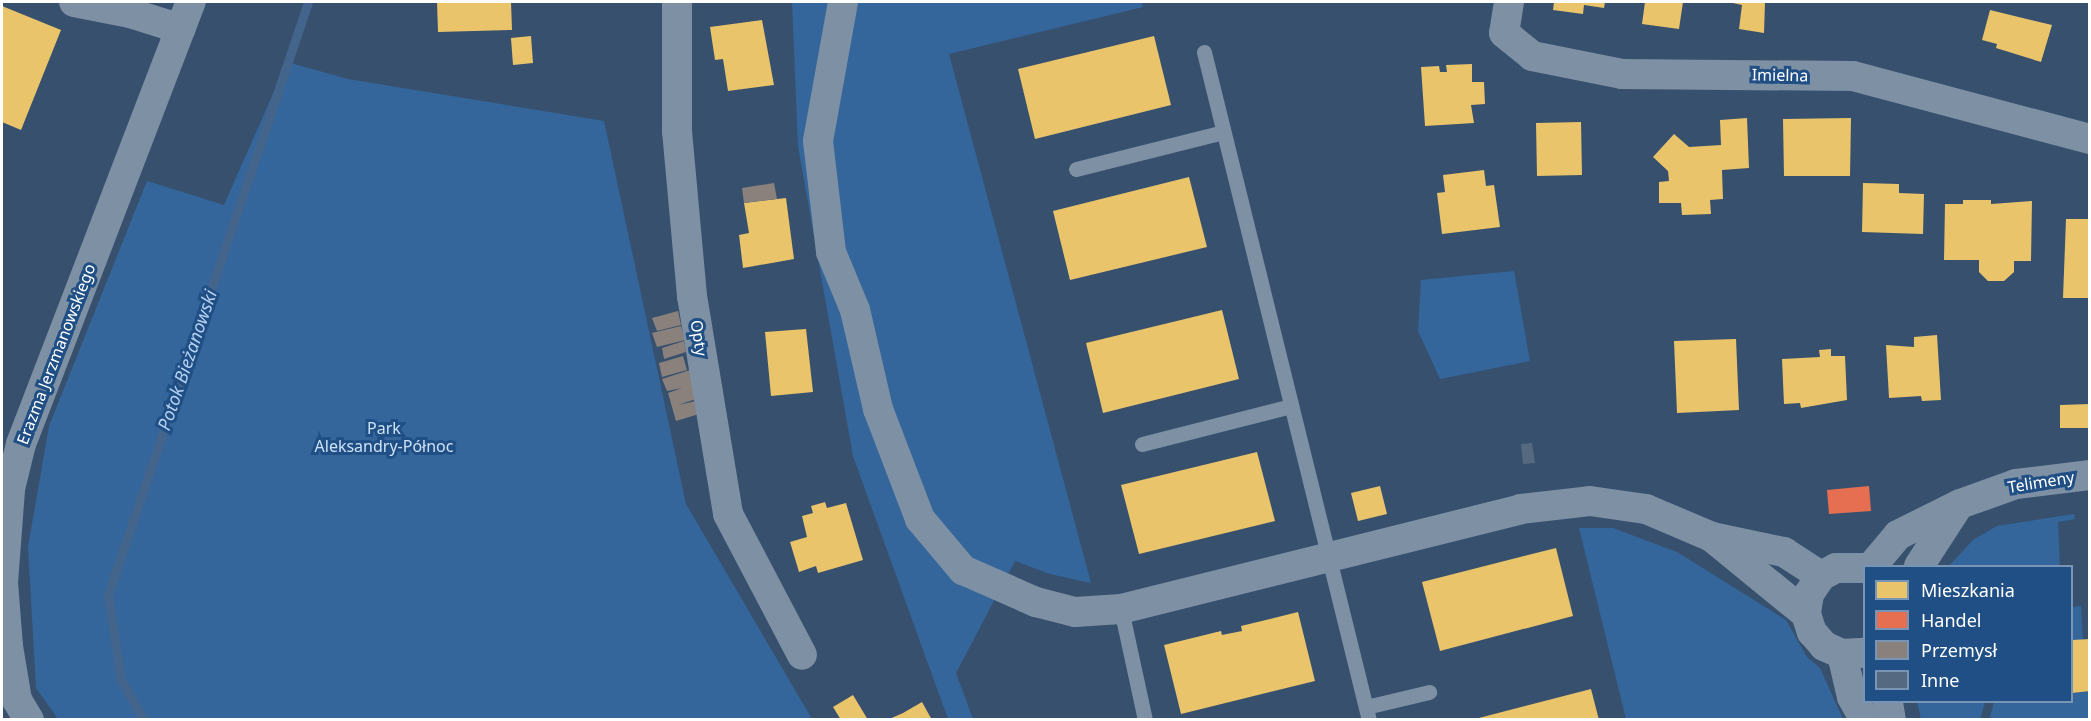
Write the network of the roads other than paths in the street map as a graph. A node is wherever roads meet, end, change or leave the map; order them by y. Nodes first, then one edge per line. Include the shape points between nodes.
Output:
1 (74, 2) edge
2 (191, 2) edge
3 (676, 2) edge
4 (843, 2) edge
5 (1509, 2) edge
6 (181, 29) junction
7 (1204, 52) dead end
8 (1224, 132) junction
9 (2090, 139) edge
10 (1076, 169) dead end
11 (1291, 406) junction
12 (1142, 444) dead end
13 (2090, 475) edge
14 (1960, 504) junction
15 (1712, 537) junction
16 (1329, 558) junction
17 (1874, 565) edge
18 (1919, 565) edge
19 (1863, 568) edge
20 (1821, 576) junction
21 (2, 582) edge
22 (1121, 609) junction
23 (1806, 614) junction
24 (1853, 654) edge
25 (802, 656) dead end
26 (1429, 692) dead end
27 (1888, 703) edge
28 (16, 707) edge
29 (1368, 713) edge
30 (1145, 720) edge
31 (1865, 720) edge
32 (1891, 720) edge

1 - 6 street via 130,13
2 - 6 street, Erazma Jerzmanowskiego
3 - 25 street, Opty via 677,131 691,284 728,514
4 - 22 street via 818,141 831,252 855,310 878,409 920,519 963,570 1036,602 1075,612
5 - 9 street, Imielna via 1504,33 1532,56 1622,74 1853,76
6 - 21 street, Erazma Jerzmanowskiego via 21,444 10,489
7 - 8 lane
8 - 10 lane
8 - 11 lane
11 - 12 lane
11 - 16 lane
13 - 14 street, Telimeny via 2016,484
14 - 17 street, Telimeny via 1898,535
14 - 18 street
15 - 16 street via 1646,510 1590,501 1521,510
15 - 20 street via 1784,552
15 - 23 street
16 - 22 street
16 - 29 lane
19 - 20 street via 1836,568
20 - 23 street via 1809,594
21 - 28 street, Erazma Jerzmanowskiego
22 - 30 lane
23 - 24 street via 1818,639
24 - 31 street via 1852,697
26 - 29 lane
27 - 32 street

